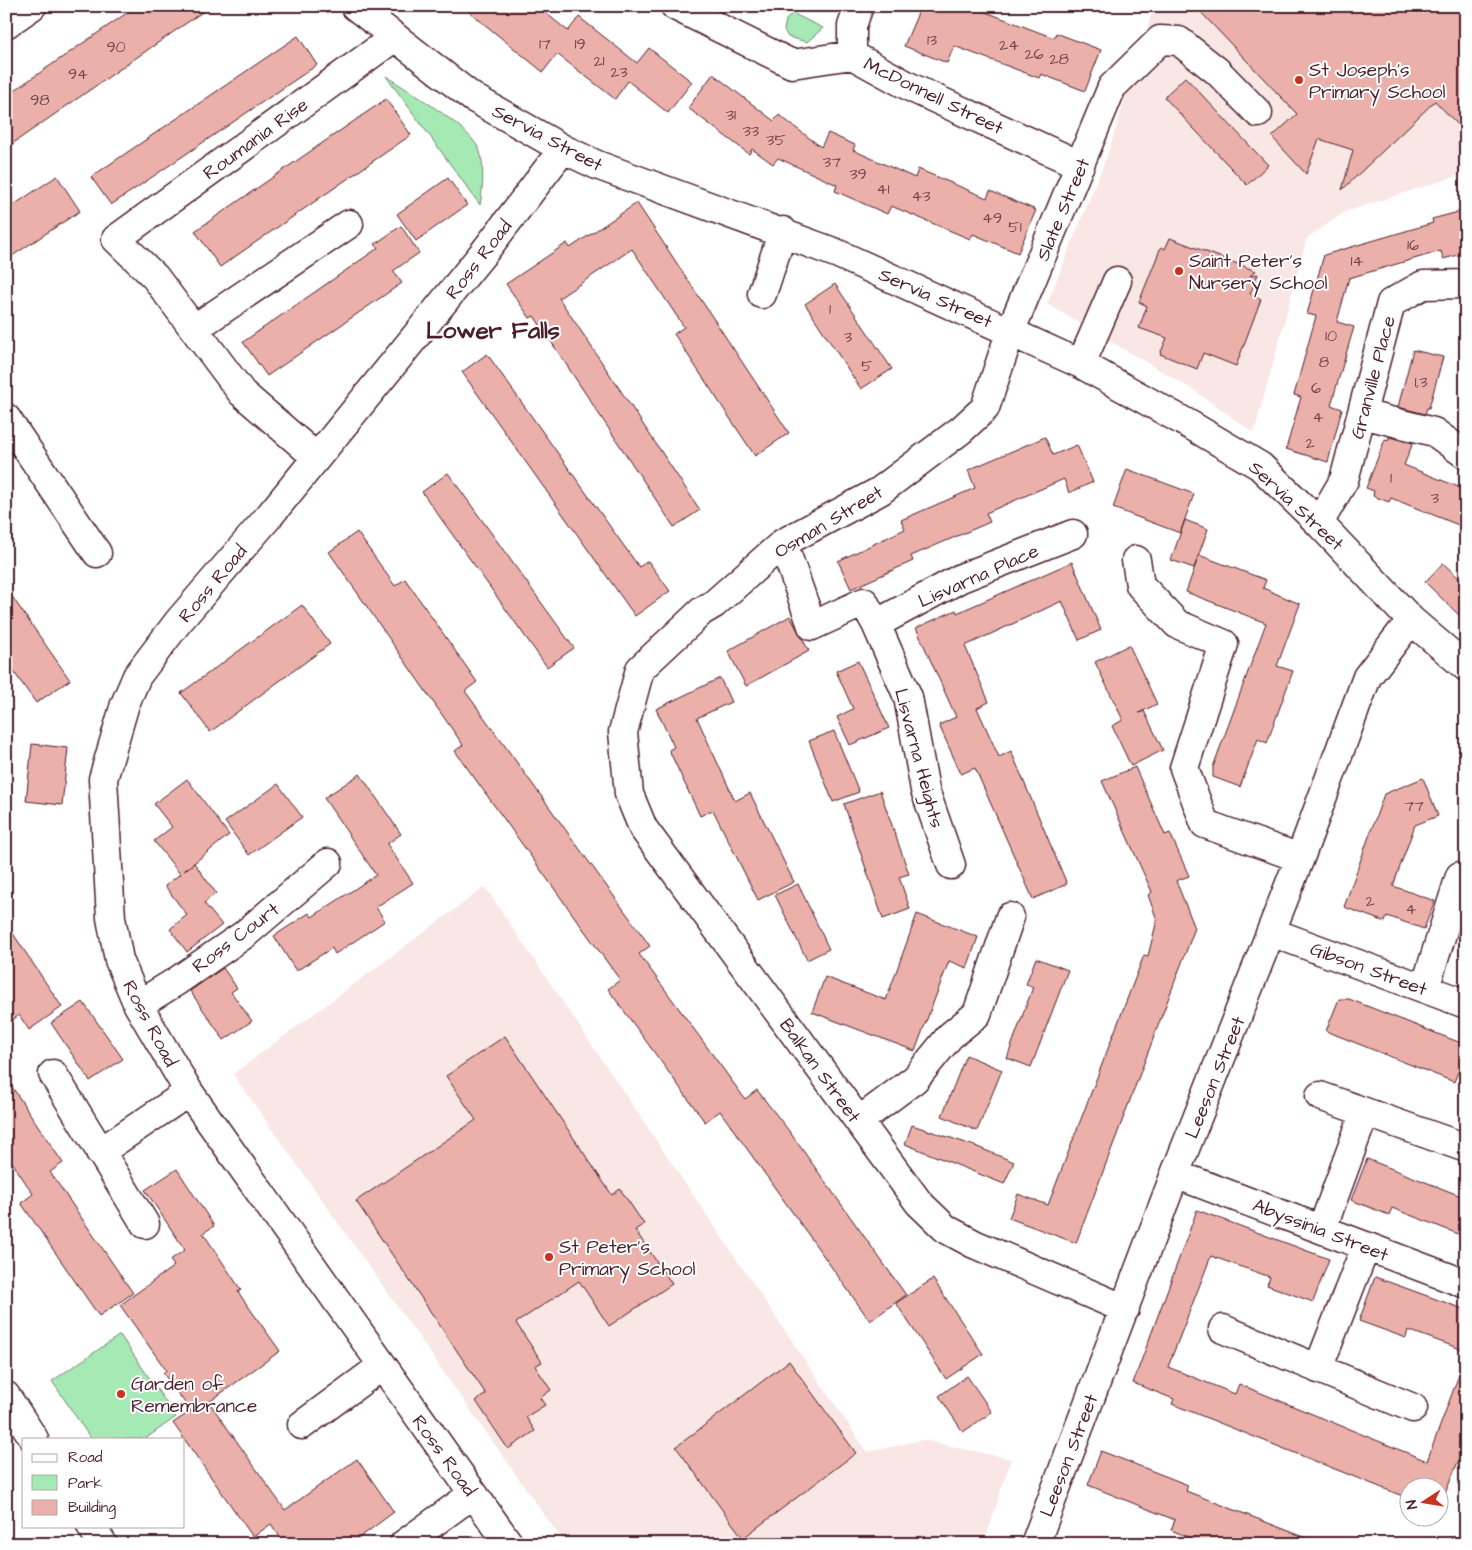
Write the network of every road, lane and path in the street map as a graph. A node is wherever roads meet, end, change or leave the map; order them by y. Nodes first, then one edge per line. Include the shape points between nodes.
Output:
1 (32, 6) edge
2 (354, 6) edge
3 (675, 6) edge
4 (859, 6) edge
5 (6, 24) edge
6 (395, 37) junction
7 (852, 55) junction
8 (1258, 113) dead end
9 (563, 149) junction
10 (1080, 165) junction
11 (349, 224) dead end
12 (782, 231) junction
13 (1117, 281) dead end
14 (1466, 284) edge
15 (762, 294) dead end
16 (195, 328) junction
17 (1011, 330) junction
18 (1081, 364) junction
19 (1362, 414) junction
20 (6, 418) edge
21 (1466, 455) edge
22 (316, 456) junction
23 (1319, 523) junction
24 (1073, 534) dead end
25 (783, 543) junction
26 (97, 553) dead end
27 (1136, 560) dead end
28 (1411, 620) junction
29 (876, 624) junction
30 (1466, 667) edge
31 (623, 732) joint
32 (1300, 858) junction
33 (328, 863) dead end
34 (951, 865) dead end
35 (1455, 874) edge
36 (1010, 917) dead end
37 (1271, 932) junction
38 (1425, 988) junction
39 (1466, 1004) edge
40 (138, 1006) junction
41 (53, 1074) dead end
42 (189, 1092) junction
43 (1320, 1096) dead end
44 (1365, 1112) junction
45 (859, 1121) junction
46 (1466, 1148) edge
47 (100, 1152) junction
48 (1175, 1174) junction
49 (145, 1224) dead end
50 (1322, 1230) junction
51 (1366, 1246) junction
52 (1466, 1284) edge
53 (1125, 1309) junction
54 (1223, 1329) dead end
55 (382, 1366) junction
56 (1318, 1369) junction
57 (6, 1396) edge
58 (1413, 1408) dead end
59 (302, 1425) dead end
60 (33, 1438) edge
61 (473, 1494) junction
62 (92, 1528) edge
63 (103, 1544) edge
64 (404, 1544) edge
65 (509, 1544) edge
66 (1034, 1544) edge

1 - 5 street
2 - 6 street, Servia Street
3 - 7 street, McDonnell Street via 792,64
4 - 7 street via 852,26
6 - 9 street, Servia Street via 472,96
6 - 16 street, Roumania Rise via 116,239 155,277
7 - 10 street, McDonnell Street via 912,88
8 - 10 street, Slate Street via 1217,71 1179,41 1160,40 1112,87
9 - 12 street, Servia Street via 598,165
9 - 22 street, Ross Road via 485,251
10 - 17 street, Slate Street
11 - 16 street
12 - 15 street
12 - 17 street, Servia Street
13 - 18 street
14 - 19 street, Granville Place via 1423,286 1391,303
16 - 22 street via 242,393
17 - 18 street, Servia Street
17 - 25 street, Osman Street via 985,408 880,491
18 - 23 street, Servia Street via 1260,466
19 - 21 street via 1434,432
19 - 23 street, Granville Place via 1344,480
20 - 26 street
22 - 40 street, Ross Road via 178,622 137,676 125,704 103,779 111,918 119,960
23 - 28 street, Servia Street
24 - 29 street, Lisvarna Place via 961,578
25 - 29 street via 812,626 864,602
25 - 31 street, Osman Street via 702,611 640,669
27 - 32 street via 1140,585 1177,624 1224,644 1184,768 1204,824
28 - 30 street, Servia Street
28 - 32 street, Leeson Street via 1367,677
29 - 34 street, Lisvarna Heights via 908,698 925,790
31 - 45 street, Balkan Street via 628,794 643,828
32 - 37 street, Leeson Street
33 - 40 street, Ross Court via 245,934
35 - 38 street
36 - 45 street via 977,1014 950,1036 915,1078
37 - 38 street, Gibson Street
37 - 48 street, Leeson Street
38 - 39 street, Gibson Street
40 - 42 street, Ross Road
41 - 47 street
42 - 47 street
42 - 55 street, Ross Road
43 - 44 street
44 - 46 street
44 - 50 street
45 - 53 street, Balkan Street via 919,1202 946,1228 974,1244
47 - 49 street
48 - 50 street, Abyssinia Street
48 - 53 street, Leeson Street
50 - 51 street, Abyssinia Street
51 - 52 street, Abyssinia Street
51 - 56 street
53 - 66 street, Leeson Street
54 - 56 street
55 - 59 street
55 - 61 street, Ross Road
56 - 58 street
57 - 60 street
61 - 64 street
61 - 65 street, Ross Road
62 - 63 street

